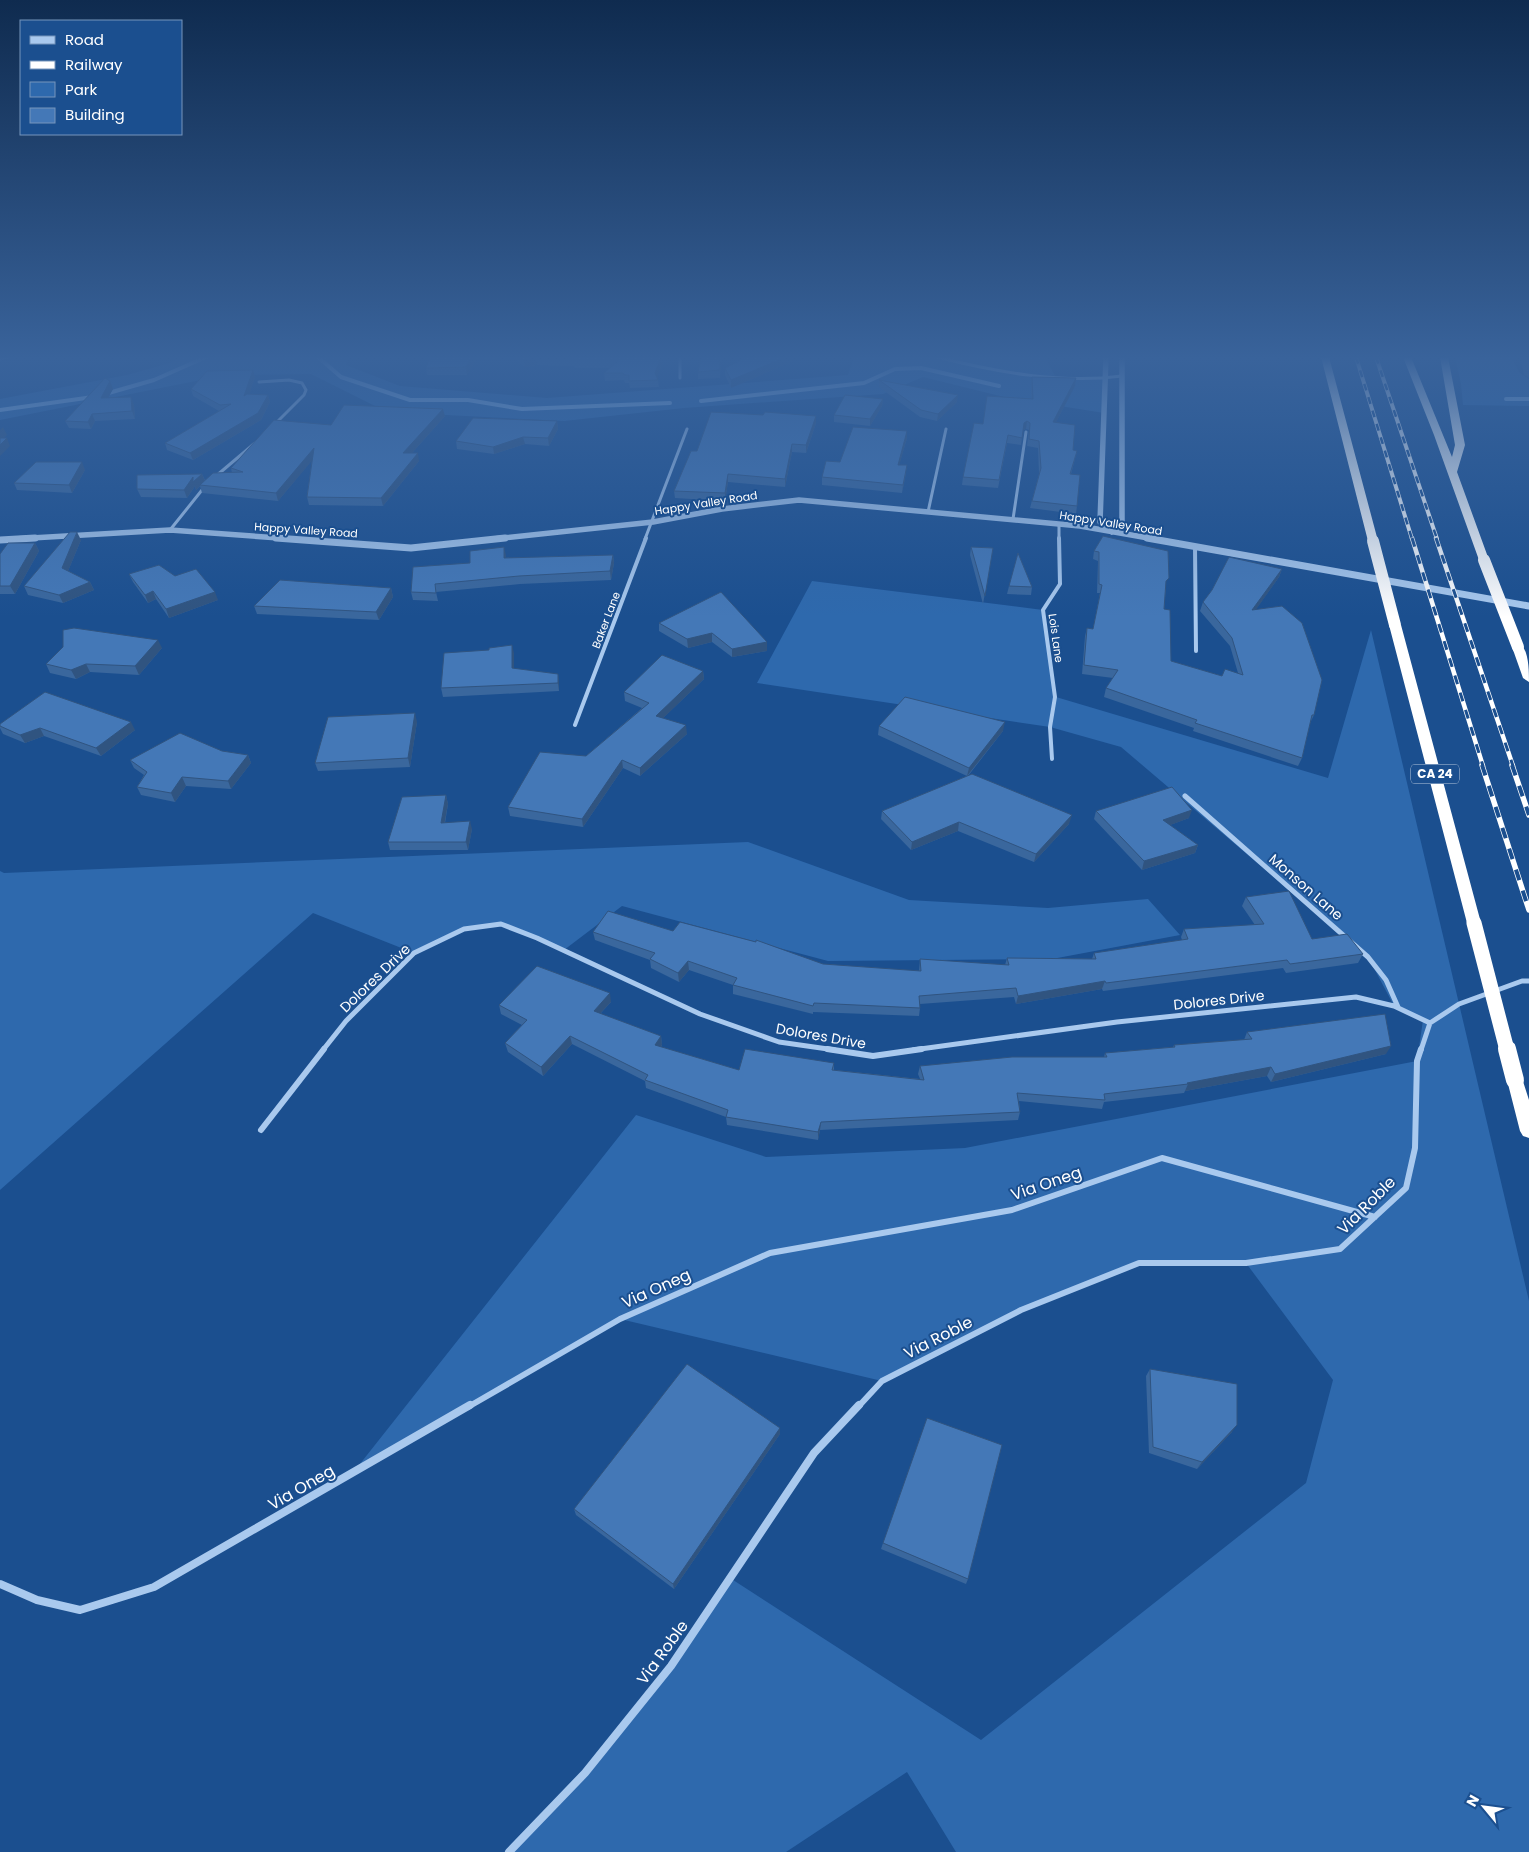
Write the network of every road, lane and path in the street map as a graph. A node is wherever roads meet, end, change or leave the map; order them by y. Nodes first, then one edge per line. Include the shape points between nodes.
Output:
1 (255, 443) edge
2 (682, 443) edge
3 (943, 443) edge
4 (1024, 443) edge
5 (1103, 443) edge
6 (1121, 443) edge
7 (1348, 443) edge
8 (1441, 443) edge
9 (1460, 443) edge
10 (1452, 473) junction
11 (214, 477) edge
12 (207, 484) edge
13 (928, 512) junction
14 (1013, 519) junction
15 (653, 522) junction
16 (1060, 524) junction
17 (170, 530) junction
18 (1112, 532) junction
19 (0, 540) edge
20 (1194, 547) junction
21 (1529, 606) edge
22 (1196, 651) dead end
23 (1529, 678) edge
24 (575, 725) dead end
25 (1052, 759) dead end
26 (1186, 796) dead end
27 (1529, 981) edge
28 (1398, 1007) junction
29 (1430, 1023) junction
30 (261, 1130) dead end
31 (1529, 1131) edge
32 (1375, 1217) junction
33 (0, 1584) edge
34 (508, 1852) edge

1 - 11 street
2 - 15 street, Baker Lane
3 - 13 street
4 - 14 street
5 - 18 street via 1100,522
6 - 18 street via 1122,524
7 - 31 highway, CA 24, bridge
8 - 10 highway
9 - 10 highway
10 - 23 highway, bridge
12 - 17 street
13 - 14 street, Happy Valley Road
13 - 15 street, Happy Valley Road via 799,500 722,509
14 - 16 street, Happy Valley Road
15 - 17 street, Happy Valley Road via 410,548
15 - 24 street, Baker Lane
16 - 18 street, Happy Valley Road
16 - 25 street, Lois Lane via 1060,584 1042,610 1056,697 1050,727
17 - 19 street, Happy Valley Road
18 - 20 street, Happy Valley Road
20 - 21 street, Happy Valley Road
20 - 22 street
26 - 28 street, Monson Lane via 1368,957 1386,980
27 - 29 street via 1458,1004
28 - 29 street, Dolores Drive
28 - 30 street, Dolores Drive via 1356,997 1116,1022 873,1056 779,1042 700,1014 501,924 464,929 414,953 346,1021
29 - 32 street, Via Roble via 1417,1061 1415,1148 1406,1188
32 - 33 street, Via Oneg via 1162,1158 1012,1210 770,1253 620,1319 154,1587 80,1610 37,1600
32 - 34 street, Via Roble via 1340,1249 1246,1263 1139,1263 1021,1310 882,1381 814,1453 671,1666 585,1773

